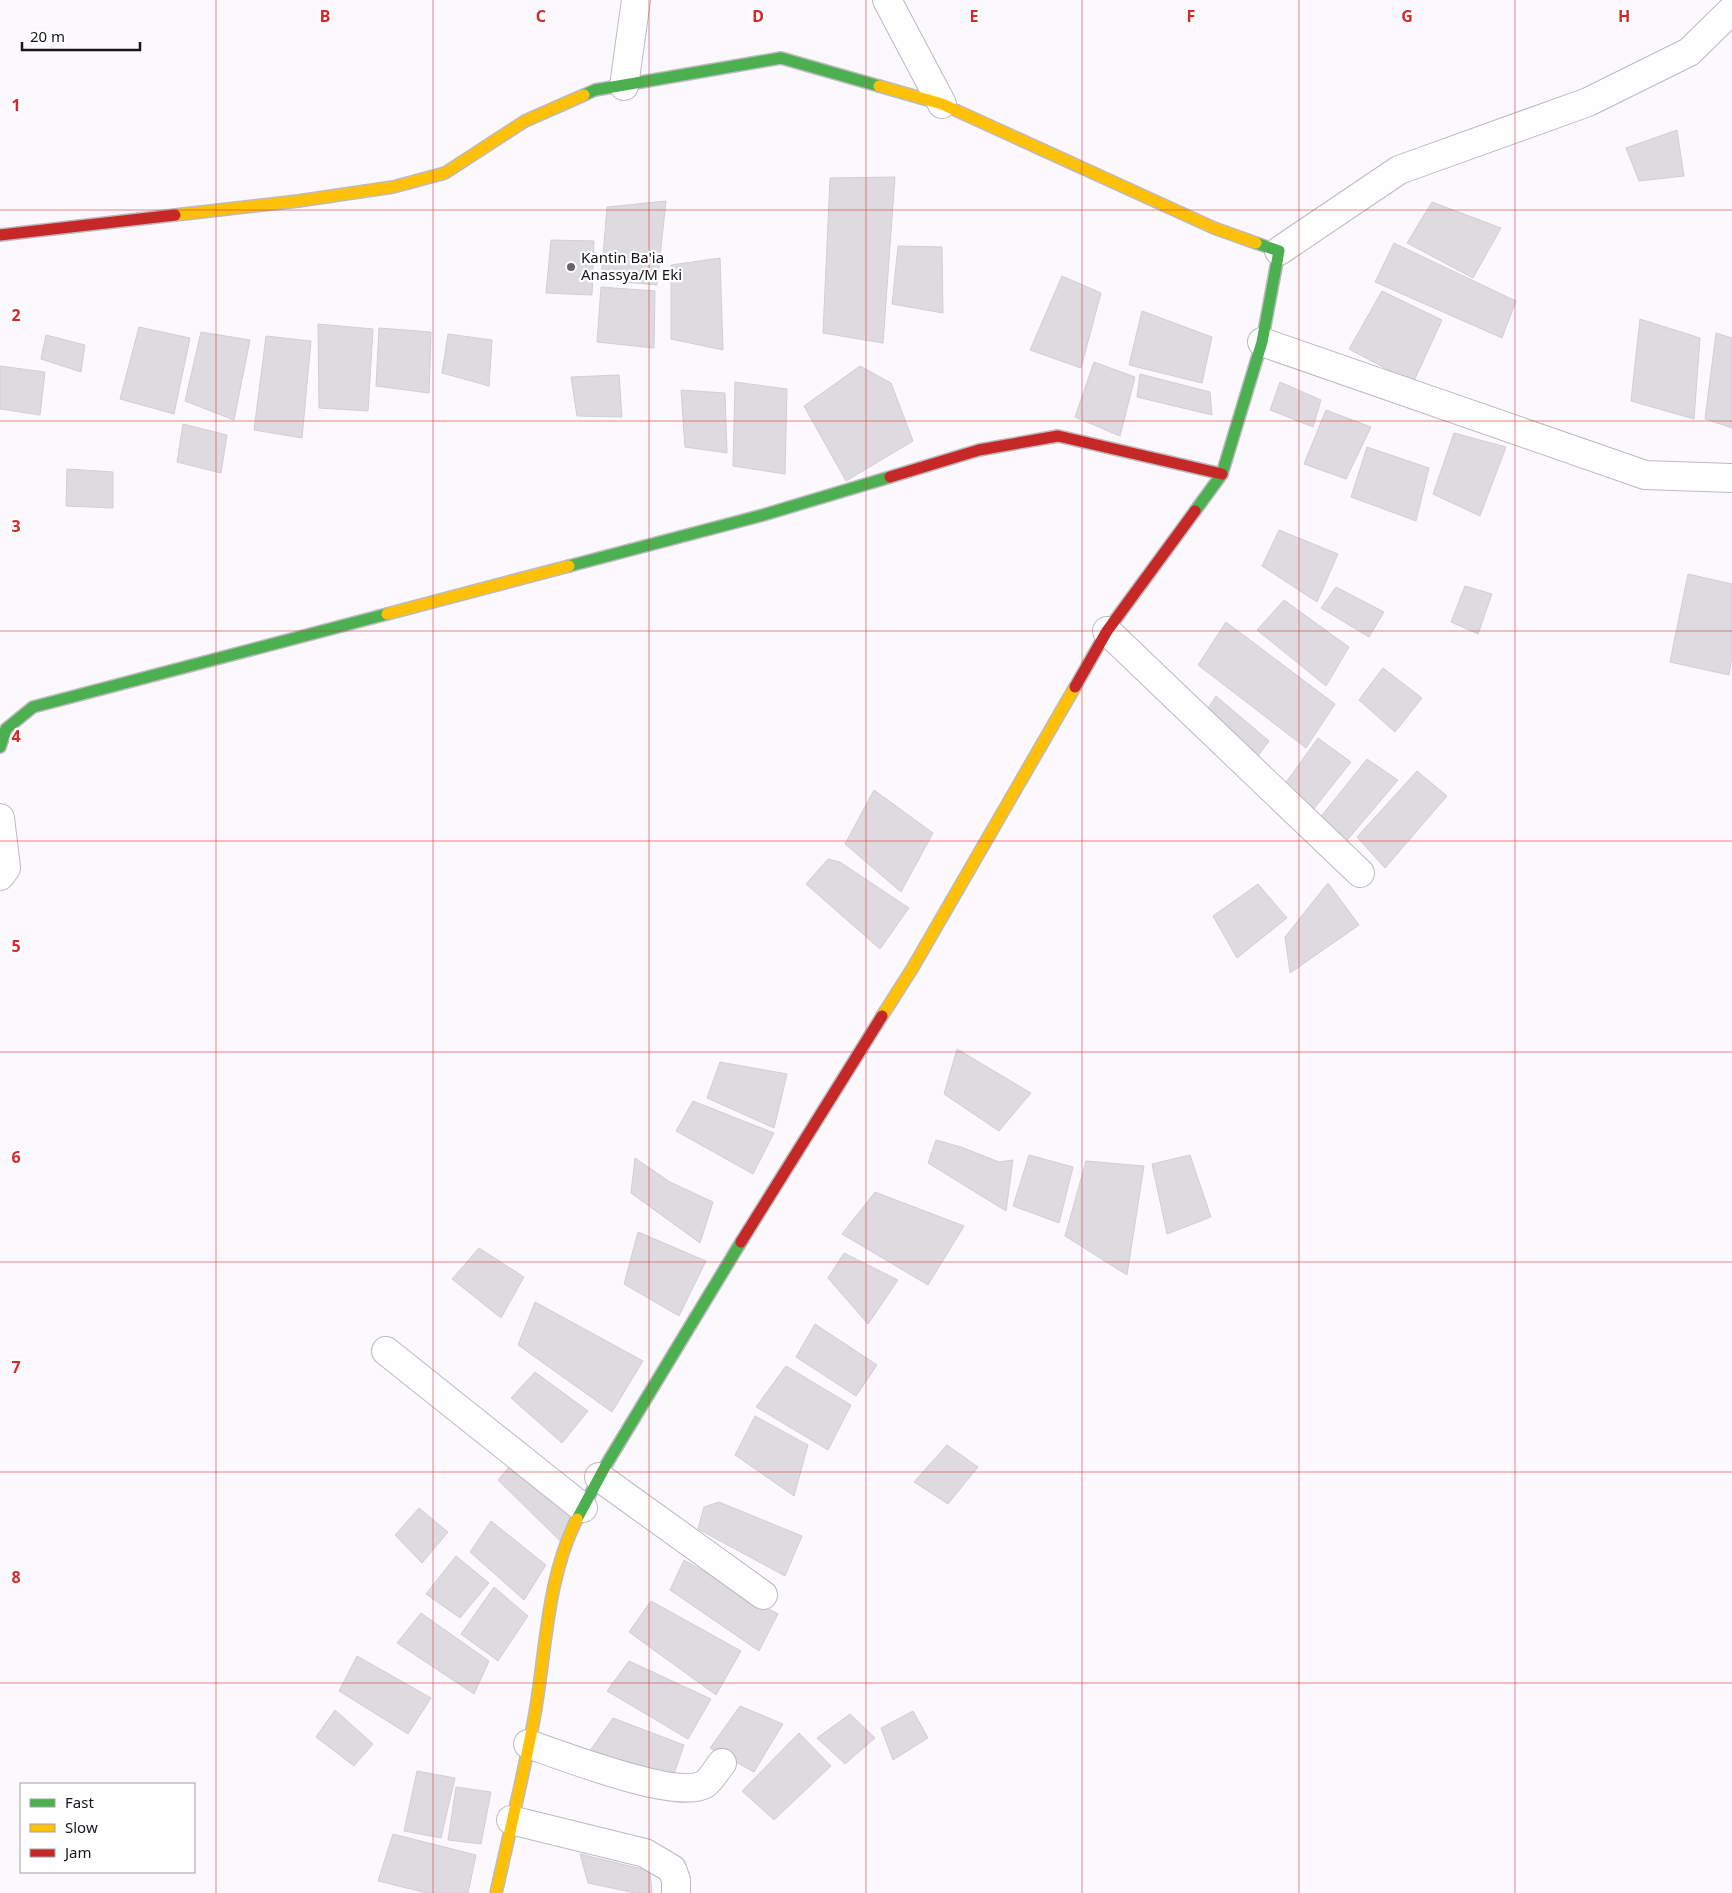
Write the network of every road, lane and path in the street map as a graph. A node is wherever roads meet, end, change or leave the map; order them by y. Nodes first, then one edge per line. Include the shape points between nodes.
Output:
1 (636, 0) edge
2 (887, 0) edge
3 (1732, 10) edge
4 (624, 86) junction
5 (942, 104) junction
6 (0, 235) edge
7 (1278, 251) junction
8 (1262, 342) junction
9 (1222, 474) junction
10 (1732, 478) edge
11 (1106, 631) junction
12 (0, 747) edge
13 (0, 818) edge
14 (1360, 873) dead end
15 (0, 876) edge
16 (386, 1351) dead end
17 (599, 1478) junction
18 (583, 1508) junction
19 (762, 1595) dead end
20 (528, 1744) junction
21 (722, 1763) dead end
22 (511, 1820) junction
23 (496, 1893) edge
24 (676, 1893) edge

1 - 4 street
2 - 5 street
3 - 7 street via 1689,52 1588,102 1399,170
4 - 5 street via 781,58
4 - 6 street via 595,90 525,121 445,173 393,187
5 - 7 street via 1214,228
7 - 8 street
8 - 9 street
8 - 10 street via 1645,475
9 - 11 street
9 - 12 street via 1058,436 978,450 763,515 33,708 6,729
11 - 14 street
11 - 17 street via 912,969 767,1198
13 - 15 street via 6,868
16 - 18 street
17 - 18 street
17 - 19 street
18 - 20 street via 560,1561
20 - 21 street via 632,1779 682,1789 705,1784
20 - 22 street
22 - 23 street
22 - 24 street via 645,1853 672,1869

